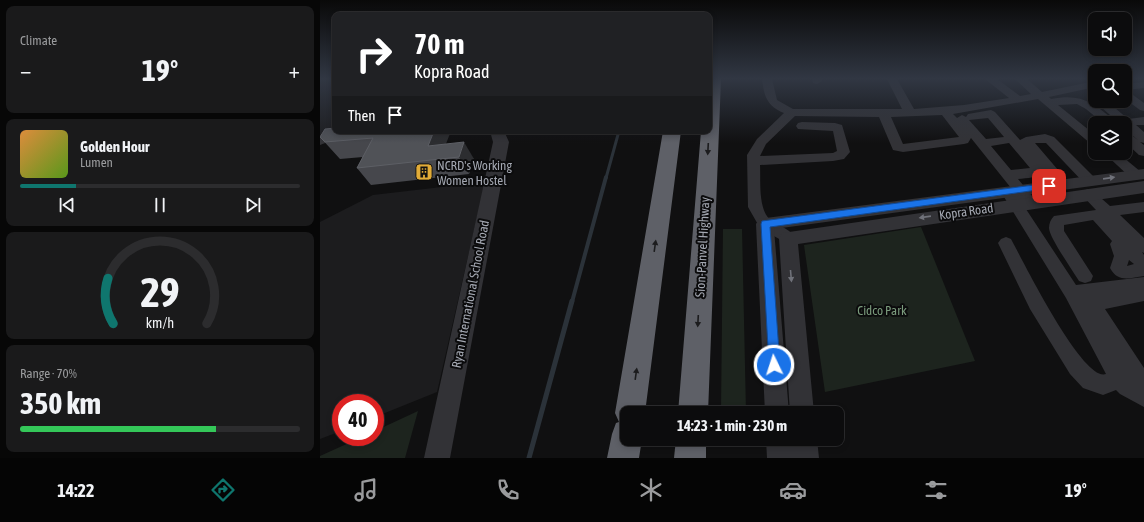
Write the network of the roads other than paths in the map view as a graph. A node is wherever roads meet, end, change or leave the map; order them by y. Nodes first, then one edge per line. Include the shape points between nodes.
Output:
1 (770, 100) edge
2 (903, 100) edge
3 (1011, 100) edge
4 (1047, 100) edge
5 (1076, 100) edge
6 (1134, 100) edge
7 (1108, 108) edge
8 (1144, 108) edge
9 (910, 113) junction
10 (952, 114) junction
11 (885, 116) junction
12 (1102, 116) edge
13 (1117, 116) edge
14 (796, 121) junction
15 (1144, 121) edge
16 (1132, 122) edge
17 (1132, 129) edge
18 (338, 134) edge
19 (498, 134) edge
20 (672, 134) edge
21 (709, 134) edge
22 (1088, 135) edge
23 (1144, 138) edge
24 (1013, 139) junction
25 (320, 142) edge
26 (1132, 142) edge
27 (982, 144) junction
28 (1144, 152) edge
29 (1119, 160) edge
30 (754, 161) junction
31 (1141, 178) edge
32 (1063, 184) junction
33 (1089, 188) junction
34 (1017, 193) junction
35 (1144, 206) edge
36 (1106, 212) junction
37 (766, 224) junction
38 (788, 238) junction
39 (1121, 240) junction
40 (1006, 243) dead end
41 (1144, 247) edge
42 (1144, 265) edge
43 (1144, 270) edge
44 (1085, 276) dead end
45 (1144, 284) edge
46 (1144, 294) edge
47 (1081, 301) junction
48 (1119, 380) junction
49 (1144, 381) edge
50 (1144, 397) edge
51 (631, 406) edge
52 (693, 406) edge
53 (777, 406) edge
54 (801, 406) edge
55 (625, 446) edge
56 (691, 446) edge
57 (779, 446) edge
58 (805, 446) edge
59 (437, 458) edge
60 (623, 458) edge
61 (690, 458) edge
62 (780, 458) edge
63 (806, 458) edge

1 - 14 street
2 - 9 street
3 - 10 street
4 - 22 street
5 - 12 street via 1090,106
6 - 8 street
7 - 13 street
9 - 10 street
9 - 11 street
10 - 11 street
10 - 11 street via 965,136 964,140 903,148 897,147
10 - 24 street via 991,114
10 - 27 street
11 - 14 street
14 - 30 street via 761,142 754,155
14 - 30 street via 838,128 844,152 834,157
15 - 16 street
17 - 23 street
18 - 25 street
19 - 59 street, Ryan International School Road via 500,142
51 -> 20 highway
21 -> 52 highway, Sion-Panvel Highway
24 - 27 street
24 - 34 street via 1039,170
26 - 28 street
27 - 34 street
29 - 31 street
30 - 37 street via 755,207
31 - 33 street, Kopra Road
32 - 33 street, Kopra Road
32 - 33 street via 1026,141 1044,138 1050,140
32 - 34 street, Kopra Road
33 - 34 street, Kopra Road
33 - 36 street
34 - 37 street, Kopra Road
34 -> 38 street, Kopra Road
34 - 47 street
35 - 36 street
36 - 41 street
37 - 38 street
37 - 53 street
38 -> 54 street
39 - 42 street
39 - 43 street via 1118,244 1123,255 1118,268 1120,271 1123,274
39 - 44 street via 1095,214 1057,222 1057,232
40 - 48 street via 1036,304 1076,368 1090,381 1103,385
45 - 47 street
46 - 47 street
47 - 48 street
47 - 49 street
48 - 50 street
55 - 60 highway
56 - 61 highway
57 - 62 street
58 - 63 street

